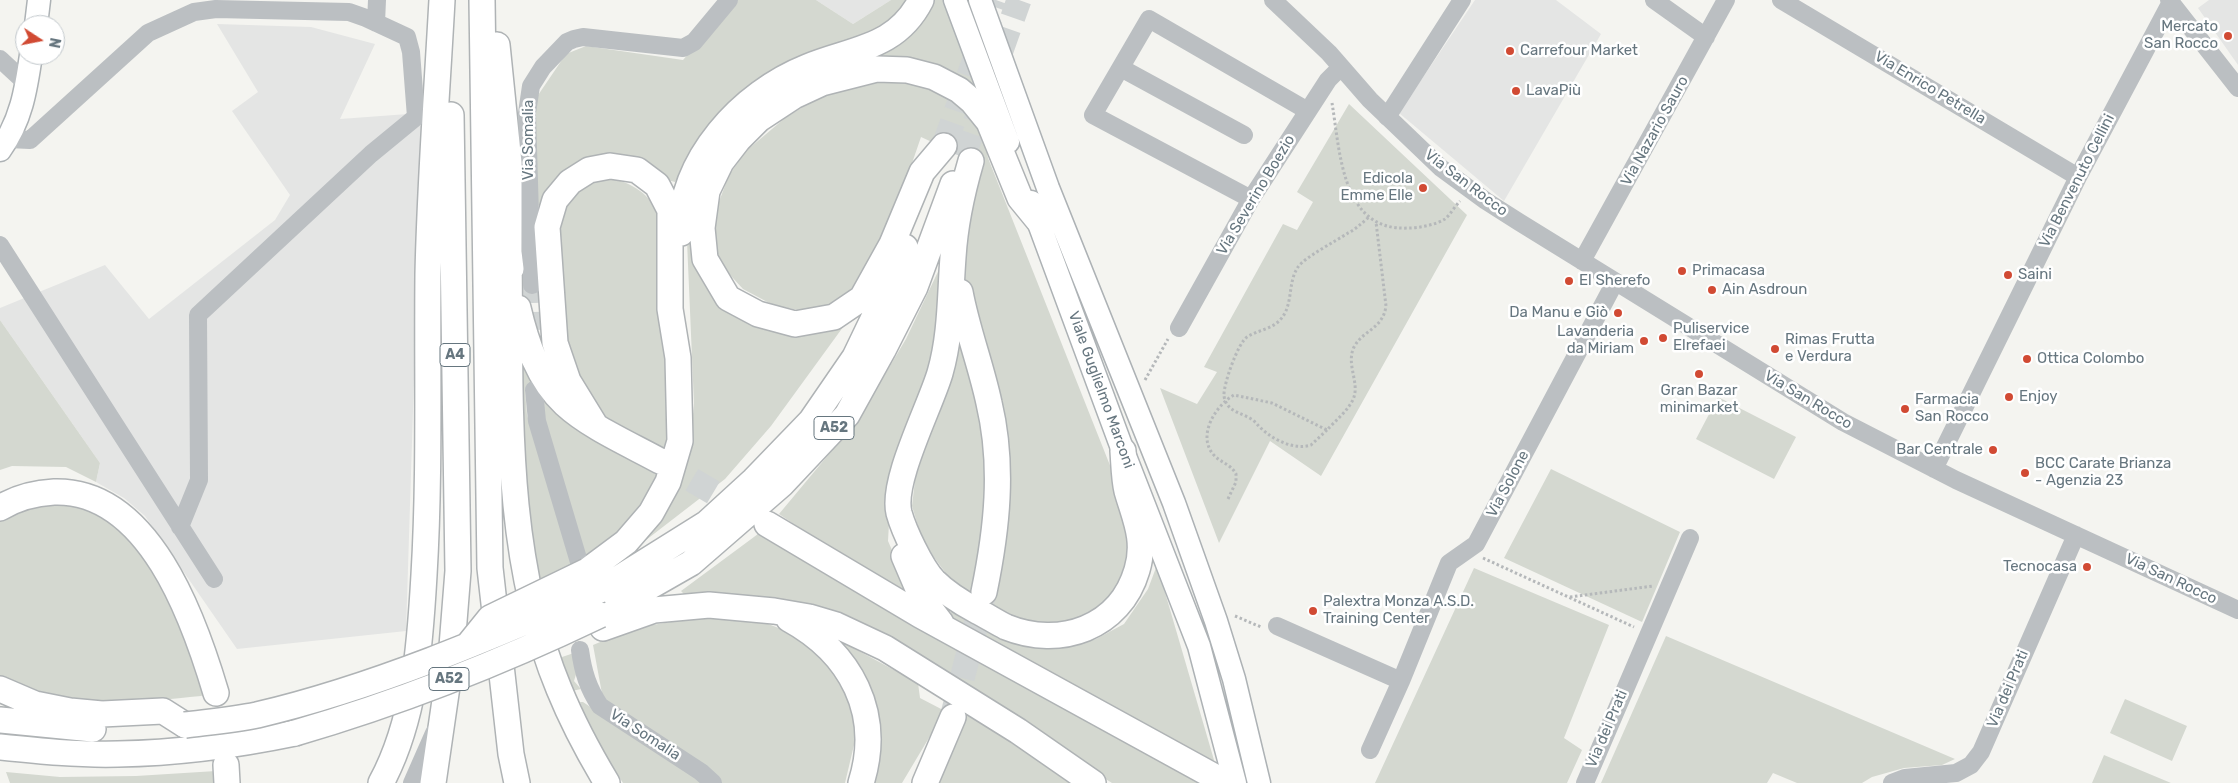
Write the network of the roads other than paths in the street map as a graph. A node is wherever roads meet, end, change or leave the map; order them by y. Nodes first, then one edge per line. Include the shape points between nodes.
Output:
1 (39, 0) edge
2 (377, 0) edge
3 (442, 0) edge
4 (450, 0) edge
5 (482, 0) edge
6 (492, 0) edge
7 (729, 0) edge
8 (921, 0) edge
9 (955, 0) edge
10 (980, 0) edge
11 (1273, 0) edge
12 (1462, 0) edge
13 (1654, 0) edge
14 (1726, 0) edge
15 (1781, 0) edge
16 (2170, 1) edge
17 (37, 15) edge
18 (376, 23) junction
19 (1706, 37) junction
20 (0, 60) edge
21 (30, 65) edge
22 (1341, 67) junction
23 (1121, 68) junction
24 (27, 84) junction
25 (2238, 88) edge
26 (1308, 110) junction
27 (1387, 117) junction
28 (1244, 135) dead end
29 (4, 145) edge
30 (959, 155) junction
31 (2078, 177) junction
32 (1251, 200) junction
33 (1038, 220) junction
34 (0, 245) edge
35 (509, 252) junction
36 (953, 255) junction
37 (1582, 261) junction
38 (1615, 282) junction
39 (532, 285) tunnel mouth
40 (1179, 328) dead end
41 (678, 358) junction
42 (534, 390) dead end
43 (595, 425) junction
44 (1122, 451) junction
45 (660, 461) tunnel mouth
46 (1934, 469) junction
47 (0, 508) edge
48 (899, 512) junction
49 (767, 524) tunnel mouth
50 (180, 527) junction
51 (2076, 535) junction
52 (1690, 538) dead end
53 (589, 574) junction
54 (214, 579) dead end
55 (984, 592) tunnel mouth
56 (2238, 610) edge
57 (774, 611) junction
58 (601, 622) junction
59 (1280, 627) road end
60 (946, 629) junction
61 (580, 650) dead end
62 (1401, 681) junction
63 (558, 688) junction
64 (0, 689) edge
65 (216, 693) dead end
66 (600, 706) junction
67 (445, 710) junction
68 (953, 717) tunnel mouth
69 (0, 720) edge
70 (185, 726) junction
71 (0, 747) edge
72 (1370, 750) dead end
73 (1225, 780) edge
74 (381, 783) edge
75 (412, 783) edge
76 (433, 783) edge
77 (517, 783) edge
78 (607, 783) edge
79 (713, 783) edge
80 (861, 783) edge
81 (925, 783) edge
82 (1093, 783) edge
83 (1259, 783) edge
84 (1585, 783) edge
85 (1892, 783) edge

1 - 17 main road
2 - 18 street
3 - 74 highway via 428,271 426,542 422,617 407,719
4 - 67 highway, A4 via 458,571
5 - 77 highway, A4 via 490,568
6 - 35 highway via 509,163
7 - 39 street, Via Somalia via 694,42 683,48 583,37 567,42 543,67 531,86 527,113
8 - 41 highway via 902,28 880,42 808,67 778,81 747,103 722,130 698,165 686,192 681,225 683,303
9 - 33 main road, Viale Guglielmo Marconi
10 - 83 main road, Viale Guglielmo Marconi via 1048,188 1174,503 1234,679
11 - 22 street, Via San Rocco
12 - 27 street
13 - 19 street
14 - 19 street, Via Nazario Sauro
15 - 31 street, Via Enrico Petrella
16 - 25 street
16 - 31 street, Via Benvenuto Cellini
18 - 29 street via 349,12 216,9 194,12 148,33 30,140
18 - 50 street via 407,37 416,118 371,154 198,315 199,480
19 - 37 street, Via Nazario Sauro
20 - 24 street
21 - 24 main road
22 - 26 street, Via Severino Boezio
22 - 27 street, Via San Rocco
23 - 26 street via 1149,20
23 - 28 street
23 - 32 street via 1093,115
24 - 29 main road via 22,108
26 - 32 street, Via Severino Boezio
27 - 37 street, Via San Rocco via 1470,189
30 - 33 highway via 922,172 892,244 862,298 834,317 795,324 758,314 728,298 705,259 702,228 707,191 721,162 738,140 759,119 794,96 822,82 878,69 907,70 934,77 972,101 989,122 1020,198
30 - 36 highway via 961,200
30 - 53 highway, A52 via 891,282 856,357 811,421 707,523
30 - 58 highway, A52 via 915,287 847,415 782,484 691,563
31 - 46 street, Via Benvenuto Cellini
32 - 40 street, Via Severino Boezio
33 - 44 main road, Viale Guglielmo Marconi
34 - 50 street
35 - 43 highway via 523,331 537,364 564,403
35 - 63 highway via 513,462 519,529 539,629
36 - 48 highway via 944,356 901,482
36 - 55 highway via 970,336 990,404 998,460 994,543
37 - 38 street, Via San Rocco
38 - 46 street, Via San Rocco via 1844,422
38 - 62 street, Via Solone via 1476,544 1449,562
41 - 43 highway via 670,309 670,210 657,185 636,170 610,166 589,170 570,182 555,200 548,227 554,343 568,381
41 - 53 highway via 680,441 668,482 651,513 626,542
42 - 53 street via 537,421
43 - 45 highway
44 - 48 highway via 1126,489 1140,531 1137,569 1132,584 1109,615 1076,632 1057,635 1020,631 964,604 934,581 922,564
44 - 73 main road, Viale Guglielmo Marconi via 1199,646
46 - 51 street, Via San Rocco
47 - 65 highway via 38,493 64,492 94,498 118,512 142,534 186,608
48 - 60 highway via 903,554 909,571 922,598
49 - 60 highway
50 - 54 street
51 - 56 street, Via San Rocco
51 - 85 street, Via dei Prati via 1976,759 1956,773 1905,778
52 - 84 street, Via dei Prati
53 - 70 highway, A52, bridge via 490,618 466,648 318,698 255,715
57 - 58 highway via 709,605 654,610
57 - 80 highway via 822,640 850,672 865,707 868,743
57 - 82 highway via 836,625 885,648 1018,731
58 - 71 highway, A52, bridge via 550,638 389,704 295,733 237,745 117,754 55,753
59 - 62 street
60 - 73 highway
61 - 66 street, Via Somalia via 584,674
62 - 72 street, Via Solone
63 - 66 street
63 - 78 highway
64 - 70 highway via 35,704 70,712 163,711
66 - 79 street, Via Somalia
67 - 75 street
67 - 76 highway, A4
68 - 81 highway
69 - 70 highway, A52 via 112,730

